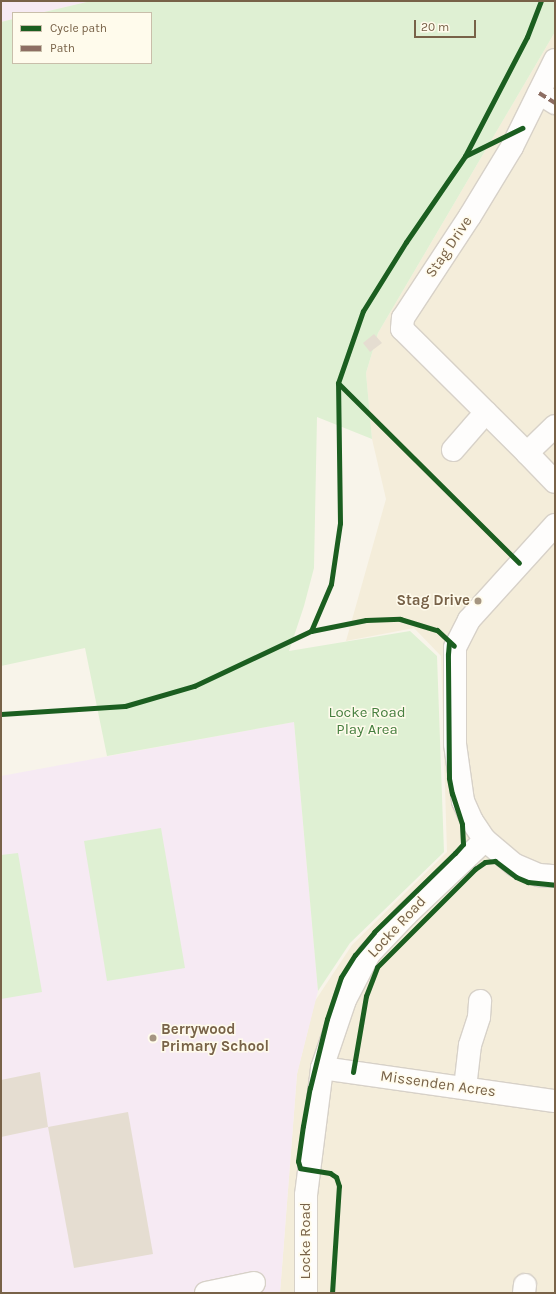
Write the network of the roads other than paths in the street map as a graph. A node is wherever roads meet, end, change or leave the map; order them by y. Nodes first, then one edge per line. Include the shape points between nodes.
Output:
1 (555, 60) edge
2 (547, 98) edge
3 (486, 412) junction
4 (555, 426) edge
5 (453, 450) dead end
6 (527, 453) junction
7 (555, 482) edge
8 (555, 526) edge
9 (485, 840) junction
10 (555, 876) edge
11 (480, 1001) dead end
12 (322, 1068) junction
13 (465, 1088) junction
14 (555, 1101) edge
15 (254, 1283) dead end
16 (206, 1293) edge
17 (306, 1293) edge

1 - 2 street, Stag Drive
2 - 3 street, Stag Drive via 512,147 403,318 402,329
3 - 5 street
3 - 6 street, Stag Drive
4 - 6 street
6 - 7 street, Stag Drive
8 - 9 street via 469,620 455,647 455,744 463,801
9 - 10 street via 515,865 539,875
9 - 12 street, Locke Road via 369,954 345,1000
11 - 13 street via 470,1045
12 - 13 street, Missenden Acres
12 - 17 street, Locke Road via 306,1195
13 - 14 street, Missenden Acres
15 - 16 street

